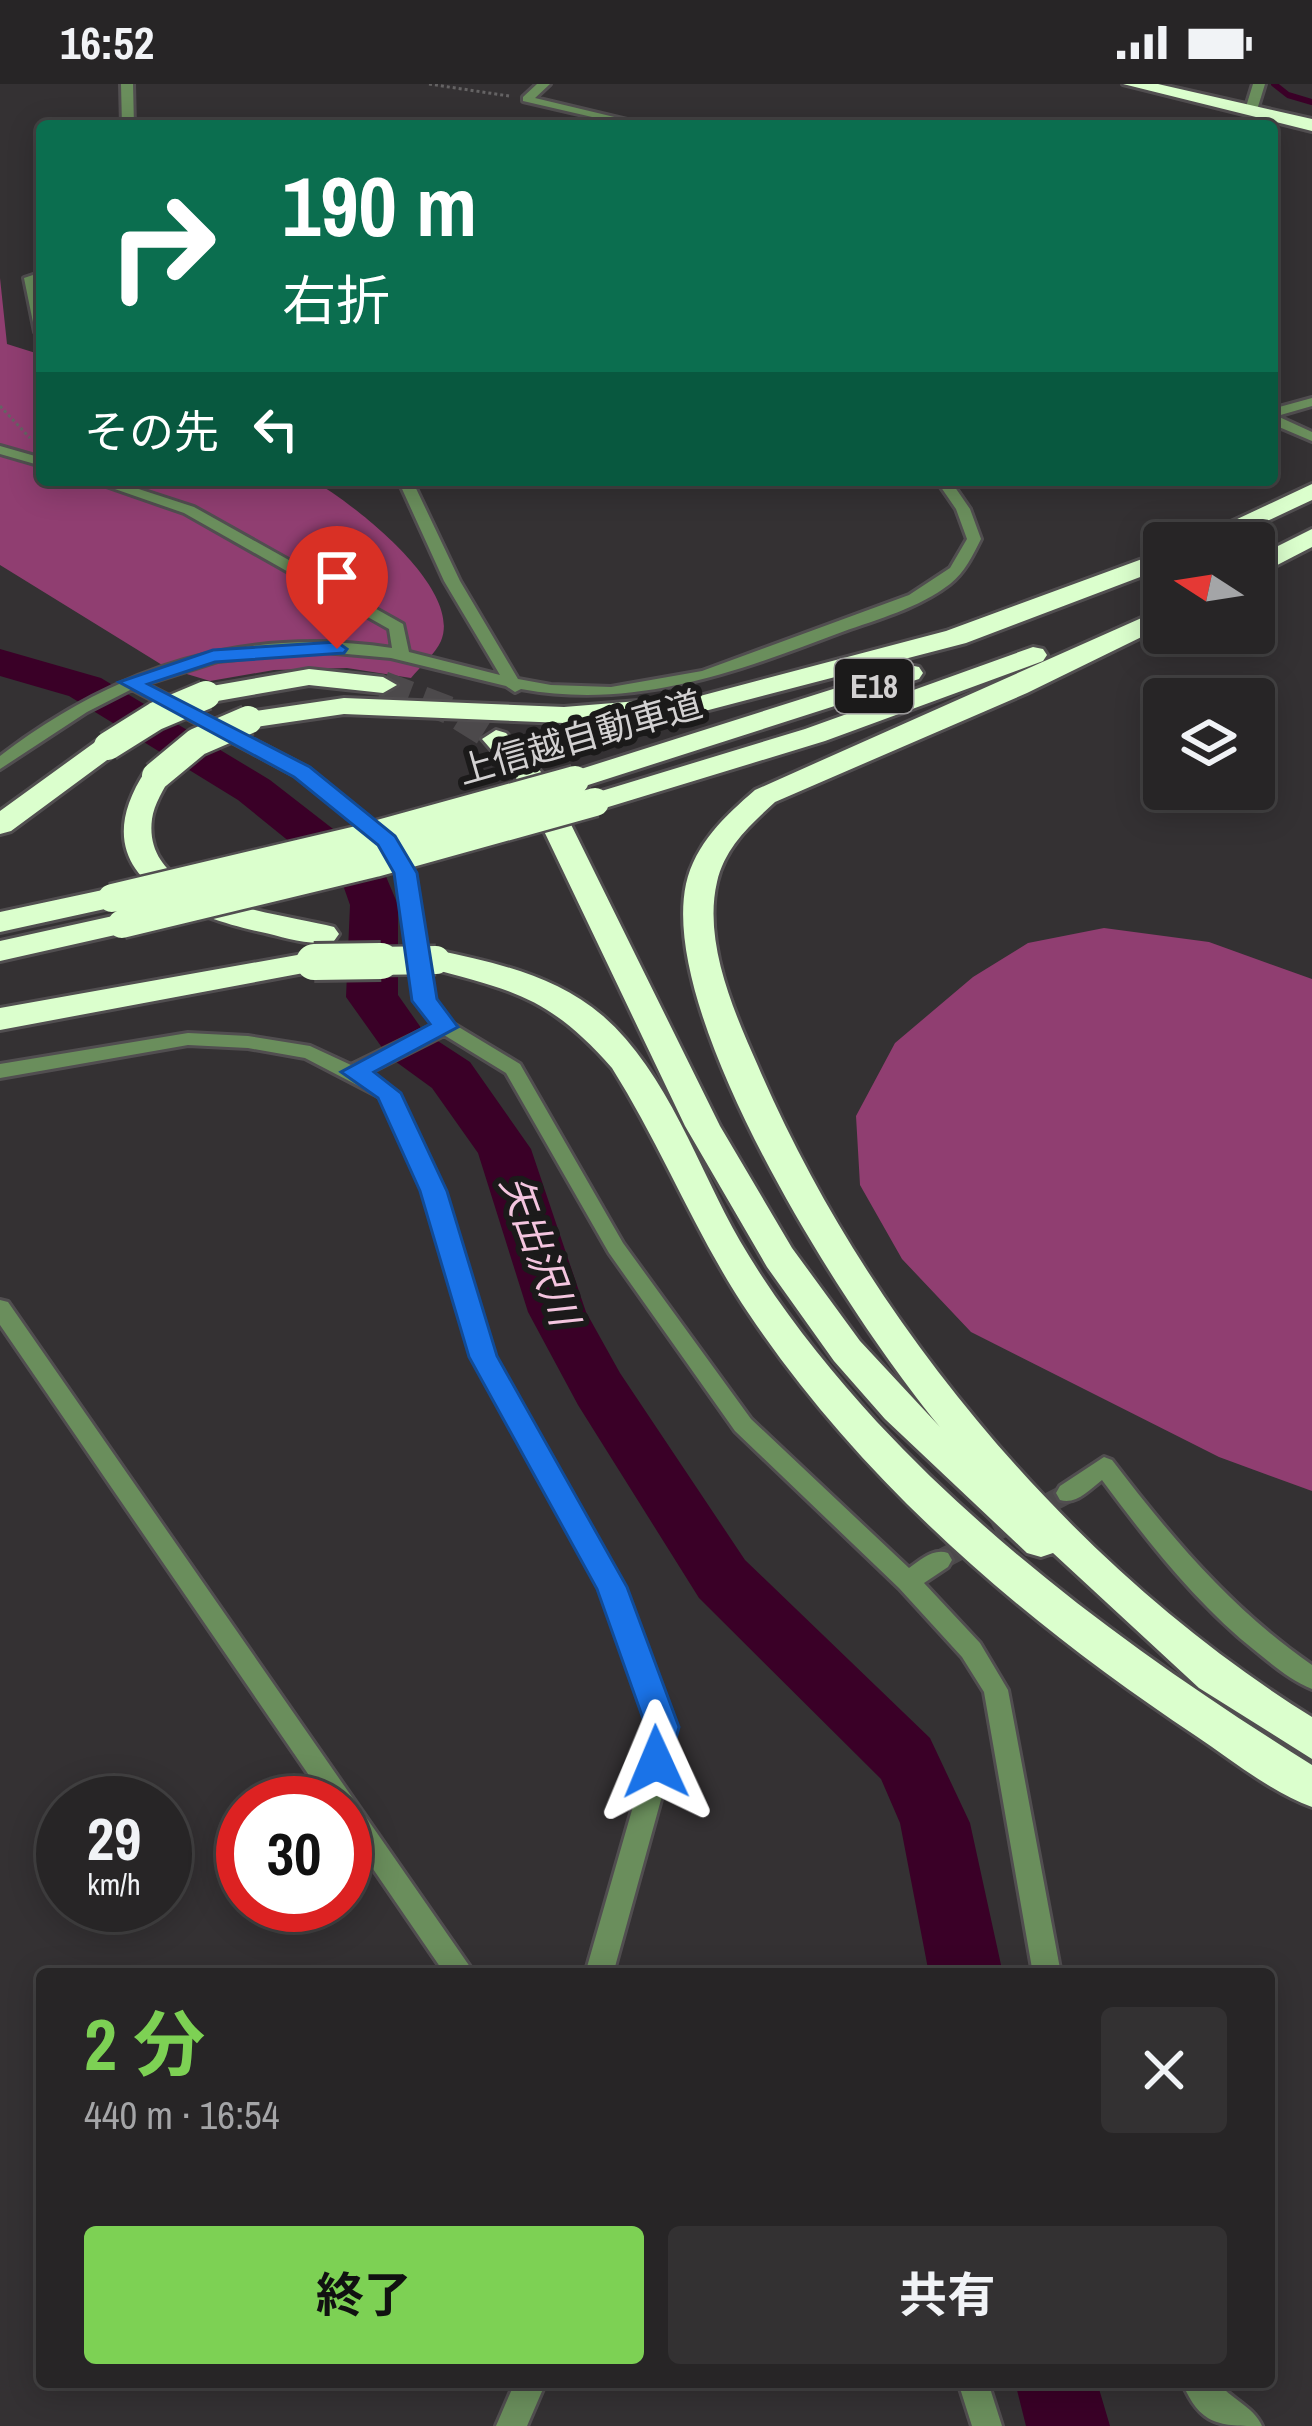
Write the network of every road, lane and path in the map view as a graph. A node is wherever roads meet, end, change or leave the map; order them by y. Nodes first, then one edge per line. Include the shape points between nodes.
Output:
1 (127, 84) edge
2 (429, 84) edge
3 (544, 84) edge
4 (1133, 84) edge
5 (1258, 84) edge
6 (527, 99) junction
7 (1251, 110) junction
8 (128, 120) edge
9 (620, 120) edge
10 (1312, 125) edge
11 (36, 277) edge
12 (36, 305) edge
13 (1312, 402) edge
14 (0, 406) edge
15 (1278, 416) edge
16 (1278, 420) edge
17 (1312, 437) edge
18 (0, 450) edge
19 (36, 460) edge
20 (115, 486) edge
21 (408, 486) edge
22 (947, 486) edge
23 (1312, 496) edge
24 (1249, 522) edge
25 (1262, 522) edge
26 (1312, 534) edge
27 (1275, 551) edge
28 (1275, 556) edge
29 (1143, 567) edge
30 (1143, 578) edge
31 (1143, 608) edge
32 (1143, 626) edge
33 (402, 658) junction
34 (383, 685) tunnel mouth
35 (122, 686) junction
36 (514, 687) junction
37 (496, 739) tunnel mouth
38 (0, 764) edge
39 (585, 791) junction
40 (0, 825) edge
41 (117, 911) junction
42 (0, 922) edge
43 (319, 948) junction
44 (0, 951) edge
45 (0, 1019) edge
46 (437, 1030) junction
47 (361, 1068) junction
48 (0, 1071) edge
49 (0, 1308) edge
50 (1068, 1493) tunnel mouth
51 (940, 1560) tunnel mouth
52 (907, 1581) junction
53 (1217, 1678) junction
54 (1312, 1678) edge
55 (1312, 1740) edge
56 (324, 1776) edge
57 (1312, 1788) edge
58 (372, 1845) edge
59 (457, 1968) edge
60 (601, 1968) edge
61 (1046, 1968) edge
62 (528, 2388) edge
63 (975, 2388) edge
64 (1202, 2388) edge
65 (511, 2426) edge
66 (987, 2426) edge
67 (1246, 2426) edge

1 - 8 street
2 - 6 path
3 - 6 street
4 - 7 highway
5 - 7 street
6 - 9 street
7 - 10 highway
11 - 12 street
13 - 15 street
14 - 19 path via 33,441
16 - 17 street
18 - 19 street
20 - 33 street via 189,510 397,627
21 - 36 street
22 - 36 street via 974,539 954,572 903,604 646,690
23 - 24 highway
23 - 25 highway
26 - 27 highway
26 - 28 highway
29 - 43 highway, bridge via 956,637 701,704 564,715 344,706 248,720 197,742 143,795 135,820 145,864 162,882 223,912
30 - 39 highway, 上信越自動車道 / E18
31 - 39 highway, 上信越自動車道 / E18 via 878,713
32 - 53 highway via 765,796 738,817 704,865 698,922 746,1083 814,1220 863,1296 986,1452
33 - 35 street via 366,649 256,651 213,656
33 - 36 street
34 - 40 highway, bridge via 310,677 206,695 108,746
35 - 38 street via 41,730
35 - 46 street via 302,772 387,841 406,873 424,1001
37 - 53 highway via 535,782 738,1192 824,1322 946,1457 1112,1601
39 - 41 highway, 上信越自動車道 / E18, bridge via 375,863
41 - 42 highway, 上信越自動車道 / E18
41 - 44 highway, 上信越自動車道 / E18
43 - 45 highway
43 - 57 highway, bridge via 436,954 505,973 575,1007 626,1060 773,1322 883,1454 1103,1649
46 - 47 street
46 - 52 street via 513,1069 616,1249 743,1426
47 - 48 street via 310,1052 188,1039
47 - 60 street via 388,1093 434,1191 483,1357 612,1587 662,1727
49 - 56 street
50 - 54 street via 1104,1466 1182,1570 1255,1642
51 - 52 street
52 - 61 street via 996,1690
53 - 55 highway
58 - 59 street
62 - 65 street
63 - 66 street
64 - 67 street

